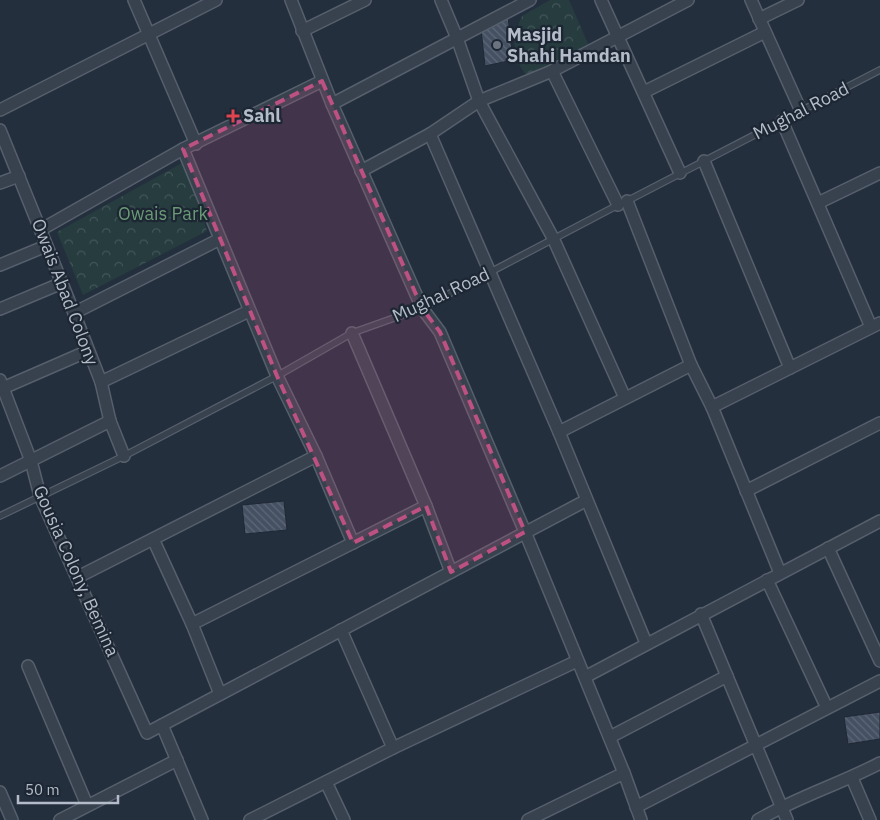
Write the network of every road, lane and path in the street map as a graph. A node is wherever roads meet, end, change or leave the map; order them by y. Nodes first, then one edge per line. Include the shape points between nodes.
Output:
1 (134, 0) edge
2 (216, 0) edge
3 (291, 0) edge
4 (365, 0) edge
5 (441, 0) edge
6 (600, 0) edge
7 (688, 0) edge
8 (751, 0) edge
9 (798, 0) edge
10 (523, 2) edge
11 (759, 19) junction
12 (302, 31) junction
13 (765, 32) junction
14 (149, 33) junction
15 (618, 36) junction
16 (457, 38) junction
17 (880, 70) edge
18 (552, 71) junction
19 (322, 81) junction
20 (644, 92) junction
21 (479, 101) junction
22 (332, 104) junction
23 (0, 110) edge
24 (801, 111) junction
25 (782, 121) junction
26 (0, 130) edge
27 (430, 134) junction
28 (196, 144) junction
29 (183, 149) junction
30 (704, 161) junction
31 (361, 171) junction
32 (680, 173) junction
33 (880, 173) edge
34 (19, 176) junction
35 (0, 183) edge
36 (623, 203) junction
37 (818, 204) junction
38 (42, 229) junction
39 (553, 238) junction
40 (220, 239) junction
41 (46, 246) junction
42 (0, 265) edge
43 (489, 273) junction
44 (62, 283) junction
45 (422, 308) junction
46 (0, 309) edge
47 (249, 311) junction
48 (74, 313) junction
49 (876, 325) edge
50 (352, 333) junction
51 (88, 351) junction
52 (691, 365) junction
53 (790, 368) junction
54 (277, 376) junction
55 (100, 382) junction
56 (1, 384) edge
57 (625, 398) junction
58 (712, 407) junction
59 (110, 421) junction
60 (880, 423) edge
61 (559, 432) junction
62 (124, 456) junction
63 (316, 456) junction
64 (31, 461) junction
65 (0, 476) edge
66 (746, 491) junction
67 (40, 496) junction
68 (586, 501) junction
69 (426, 506) junction
70 (0, 516) edge
71 (880, 521) edge
72 (525, 532) junction
73 (153, 539) junction
74 (353, 542) junction
75 (828, 548) junction
76 (451, 572) junction
77 (780, 573) junction
78 (78, 577) junction
79 (767, 580) junction
80 (701, 614) junction
81 (192, 624) junction
82 (341, 630) junction
83 (646, 643) junction
84 (577, 661) junction
85 (880, 661) edge
86 (28, 666) dead end
87 (727, 676) junction
88 (584, 677) junction
89 (880, 681) edge
90 (220, 694) junction
91 (827, 708) junction
92 (162, 725) junction
93 (610, 737) junction
94 (756, 745) junction
95 (393, 748) junction
96 (177, 760) junction
97 (880, 763) edge
98 (624, 773) junction
99 (852, 778) junction
100 (326, 782) junction
101 (0, 792) edge
102 (87, 806) junction
103 (636, 807) junction
104 (781, 807) junction
105 (12, 820) edge
106 (60, 820) edge
107 (202, 820) edge
108 (250, 820) edge
109 (344, 820) edge
110 (528, 820) edge
111 (642, 820) edge
112 (758, 820) edge
113 (787, 820) edge
114 (870, 820) edge

1 - 14 street
2 - 14 street
3 - 12 street
4 - 12 street
5 - 16 street
6 - 15 street
7 - 15 street
8 - 11 street
9 - 11 street
10 - 16 street
11 - 13 street
12 - 19 street
13 - 20 street
13 - 24 street
14 - 23 street
14 - 28 street
15 - 18 street
15 - 20 street
16 - 21 street
16 - 22 street
17 - 24 lane, Mughal Road
18 - 21 street
18 - 36 street
19 - 22 street
19 - 28 street
20 - 32 street
21 - 27 street
21 - 39 street
22 - 31 street
24 - 25 lane, Mughal Road
25 - 30 lane, Mughal Road
25 - 37 street
26 - 34 street, Owais Abad Colony
27 - 31 street
27 - 43 street
28 - 29 street
29 - 38 street
29 - 40 street
30 - 32 lane, Mughal Road
30 - 53 street
31 - 45 street
32 - 36 lane, Mughal Road
33 - 37 street
34 - 35 street
34 - 38 street, Owais Abad Colony
36 - 39 lane, Mughal Road
36 - 52 street
37 - 49 street
38 - 41 street, Owais Abad Colony
39 - 43 lane, Mughal Road
39 - 57 street
40 - 47 street
40 - 48 street
41 - 42 street
41 - 44 street, Owais Abad Colony
43 - 45 lane, Mughal Road
43 - 61 street
44 - 46 street
44 - 48 street, Owais Abad Colony
45 - 50 lane, Mughal Road
45 - 72 street via 440,332
47 - 54 street
47 - 55 street
48 - 51 street, Owais Abad Colony
49 - 53 street
50 - 54 lane, Mughal Road
50 - 69 street
51 - 55 street, Owais Abad Colony
51 - 56 street
52 - 57 street
52 - 58 street
53 - 58 street
54 - 62 lane, Mughal Road
54 - 63 street
55 - 59 street, Owais Abad Colony
56 - 64 street, Gousia Colony, Bemina
57 - 61 street
58 - 66 street
59 - 62 street, Owais Abad Colony
59 - 64 street
60 - 66 street
61 - 68 street
62 - 67 lane, Mughal Road
63 - 73 street
63 - 74 street
64 - 65 street
64 - 67 street, Gousia Colony, Bemina
66 - 77 street
67 - 70 lane, Mughal Road
67 - 78 street, Gousia Colony, Bemina
68 - 72 street
68 - 83 street
69 - 74 street
69 - 76 street
71 - 75 street
72 - 76 street
72 - 84 street
73 - 78 street
73 - 81 street
74 - 81 street
75 - 77 street
75 - 85 street
76 - 82 street
77 - 79 street
78 - 92 street, Gousia Colony, Bemina via 147,733
79 - 80 street
79 - 91 street
80 - 83 street
80 - 87 street
81 - 90 street
82 - 90 street
82 - 95 street
83 - 88 street
84 - 88 street
84 - 95 street
86 - 102 street
87 - 93 street
87 - 94 street
88 - 93 street
89 - 91 street
90 - 92 street
91 - 94 street
92 - 96 street
93 - 98 street
94 - 103 street
94 - 104 street
95 - 100 street
96 - 102 street
96 - 107 street
97 - 99 street
98 - 103 street
98 - 110 street
99 - 104 street
99 - 114 street
100 - 108 street
100 - 109 street
101 - 105 street
102 - 106 street
103 - 111 street
104 - 112 street
104 - 113 street

